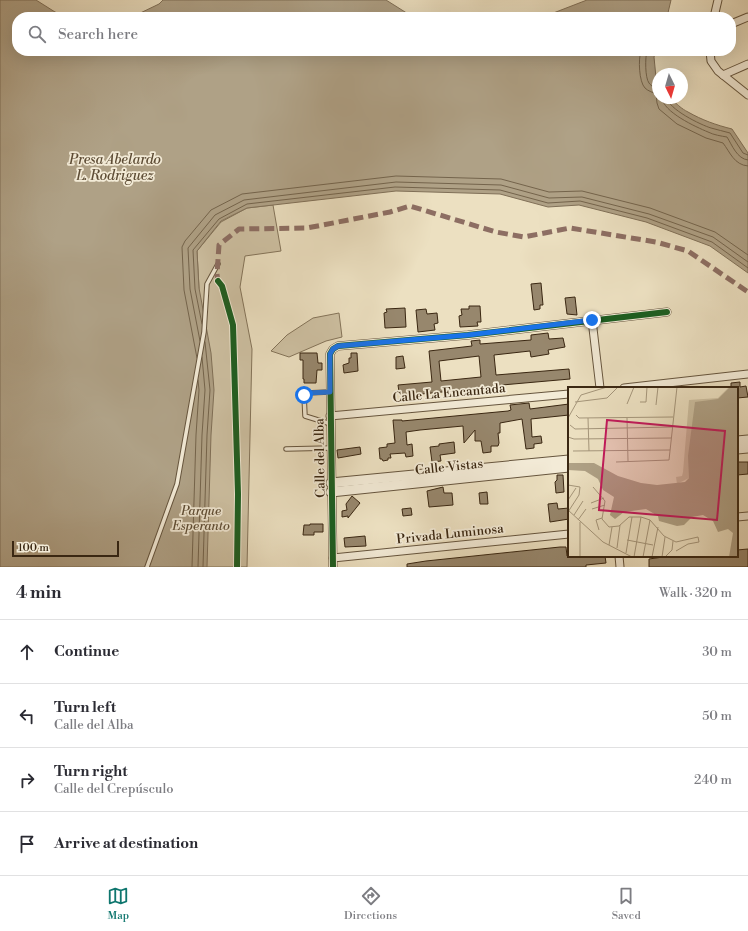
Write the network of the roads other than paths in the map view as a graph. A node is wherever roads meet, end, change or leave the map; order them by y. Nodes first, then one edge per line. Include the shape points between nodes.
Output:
1 (718, 0) edge
2 (715, 12) edge
3 (748, 17) edge
4 (736, 22) edge
5 (710, 56) edge
6 (748, 64) edge
7 (723, 75) junction
8 (748, 95) edge
9 (218, 264) dead end
10 (667, 312) dead end
11 (592, 320) junction
12 (748, 374) edge
13 (600, 387) edge
14 (633, 387) edge
15 (330, 392) junction
16 (568, 394) edge
17 (330, 416) junction
18 (331, 424) junction
19 (748, 440) edge
20 (738, 441) edge
21 (286, 448) dead end
22 (331, 448) junction
23 (748, 448) edge
24 (738, 449) edge
25 (568, 460) edge
26 (568, 467) edge
27 (514, 469) junction
28 (331, 487) junction
29 (748, 516) edge
30 (738, 517) edge
31 (568, 534) edge
32 (619, 557) edge
33 (333, 558) junction
34 (147, 567) edge
35 (333, 567) edge
36 (620, 567) edge

1 - 2 street
3 - 4 street
5 - 7 street via 718,72
6 - 7 street
7 - 8 street
9 - 34 lane via 207,284 204,332 177,484
10 - 11 street
11 - 13 street
11 - 15 street, Calle del Alba via 468,335 338,346 330,354
12 - 14 street
15 - 17 street, Calle del Alba
15 - 18 lane via 304,395 305,416
16 - 17 street, Calle La Encantada
17 - 18 street, Calle del Alba
18 - 22 street, Calle del Alba
19 - 20 street
21 - 22 lane
22 - 28 street, Calle del Alba
23 - 24 street
25 - 27 street, Calle Vistas
26 - 27 street, Calle Vistas
27 - 28 street, Calle Vistas
28 - 33 street, Calle del Alba
29 - 30 street
31 - 33 street, Privada Luminosa
32 - 36 street
33 - 35 street, Calle del Alba

